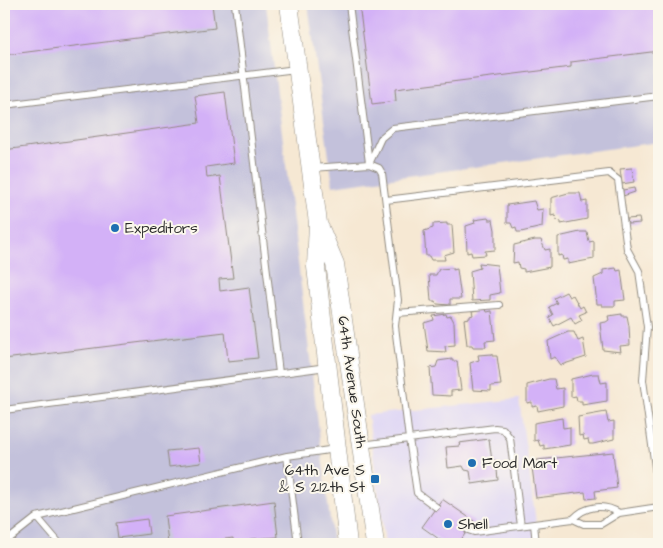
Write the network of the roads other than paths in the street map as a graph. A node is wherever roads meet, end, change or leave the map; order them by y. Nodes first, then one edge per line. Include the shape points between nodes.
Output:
1 (235, 4) edge
2 (289, 4) edge
3 (349, 4) edge
4 (297, 68) junction
5 (244, 75) junction
6 (659, 96) edge
7 (4, 105) edge
8 (369, 164) junction
9 (310, 168) junction
10 (386, 200) junction
11 (318, 223) junction
12 (499, 305) dead end
13 (397, 313) junction
14 (328, 366) junction
15 (279, 373) junction
16 (4, 410) edge
17 (409, 438) junction
18 (361, 445) junction
19 (337, 449) junction
20 (287, 456) junction
21 (659, 496) edge
22 (436, 507) dead end
23 (659, 507) edge
24 (619, 513) junction
25 (37, 517) junction
26 (573, 519) junction
27 (534, 524) junction
28 (521, 526) junction
29 (468, 530) dead end
30 (4, 543) edge
31 (60, 544) edge
32 (298, 544) edge
33 (348, 544) edge
34 (375, 544) edge
35 (536, 544) edge

1 - 5 lane
2 - 4 street, 64th Avenue South
3 - 8 lane
4 - 5 lane
4 - 9 street, 64th Avenue South
5 - 7 lane
5 - 15 lane
6 - 8 lane via 392,128 380,138
8 - 9 lane
8 - 10 lane via 382,173
9 - 11 street, 64th Avenue South
10 - 13 lane
10 - 21 lane via 609,173 615,176 627,249 639,271 647,327 643,380
11 - 14 street, 64th Avenue South via 316,267
11 - 18 street, 64th Avenue South via 335,264
12 - 13 lane
13 - 17 lane via 395,326
14 - 15 lane
14 - 19 street, 64th Avenue South
15 - 16 lane
17 - 18 lane
17 - 22 lane via 417,493
17 - 28 lane via 495,428 507,433
18 - 34 street, 64th Avenue South
19 - 20 lane
19 - 33 street, 64th Avenue South
20 - 25 lane
20 - 32 lane
23 - 24 lane
24 - 26 lane via 601,524 584,524
24 - 26 lane via 598,506 580,512
25 - 30 lane
25 - 31 lane
26 - 27 lane
27 - 28 lane
27 - 35 lane
28 - 29 lane

